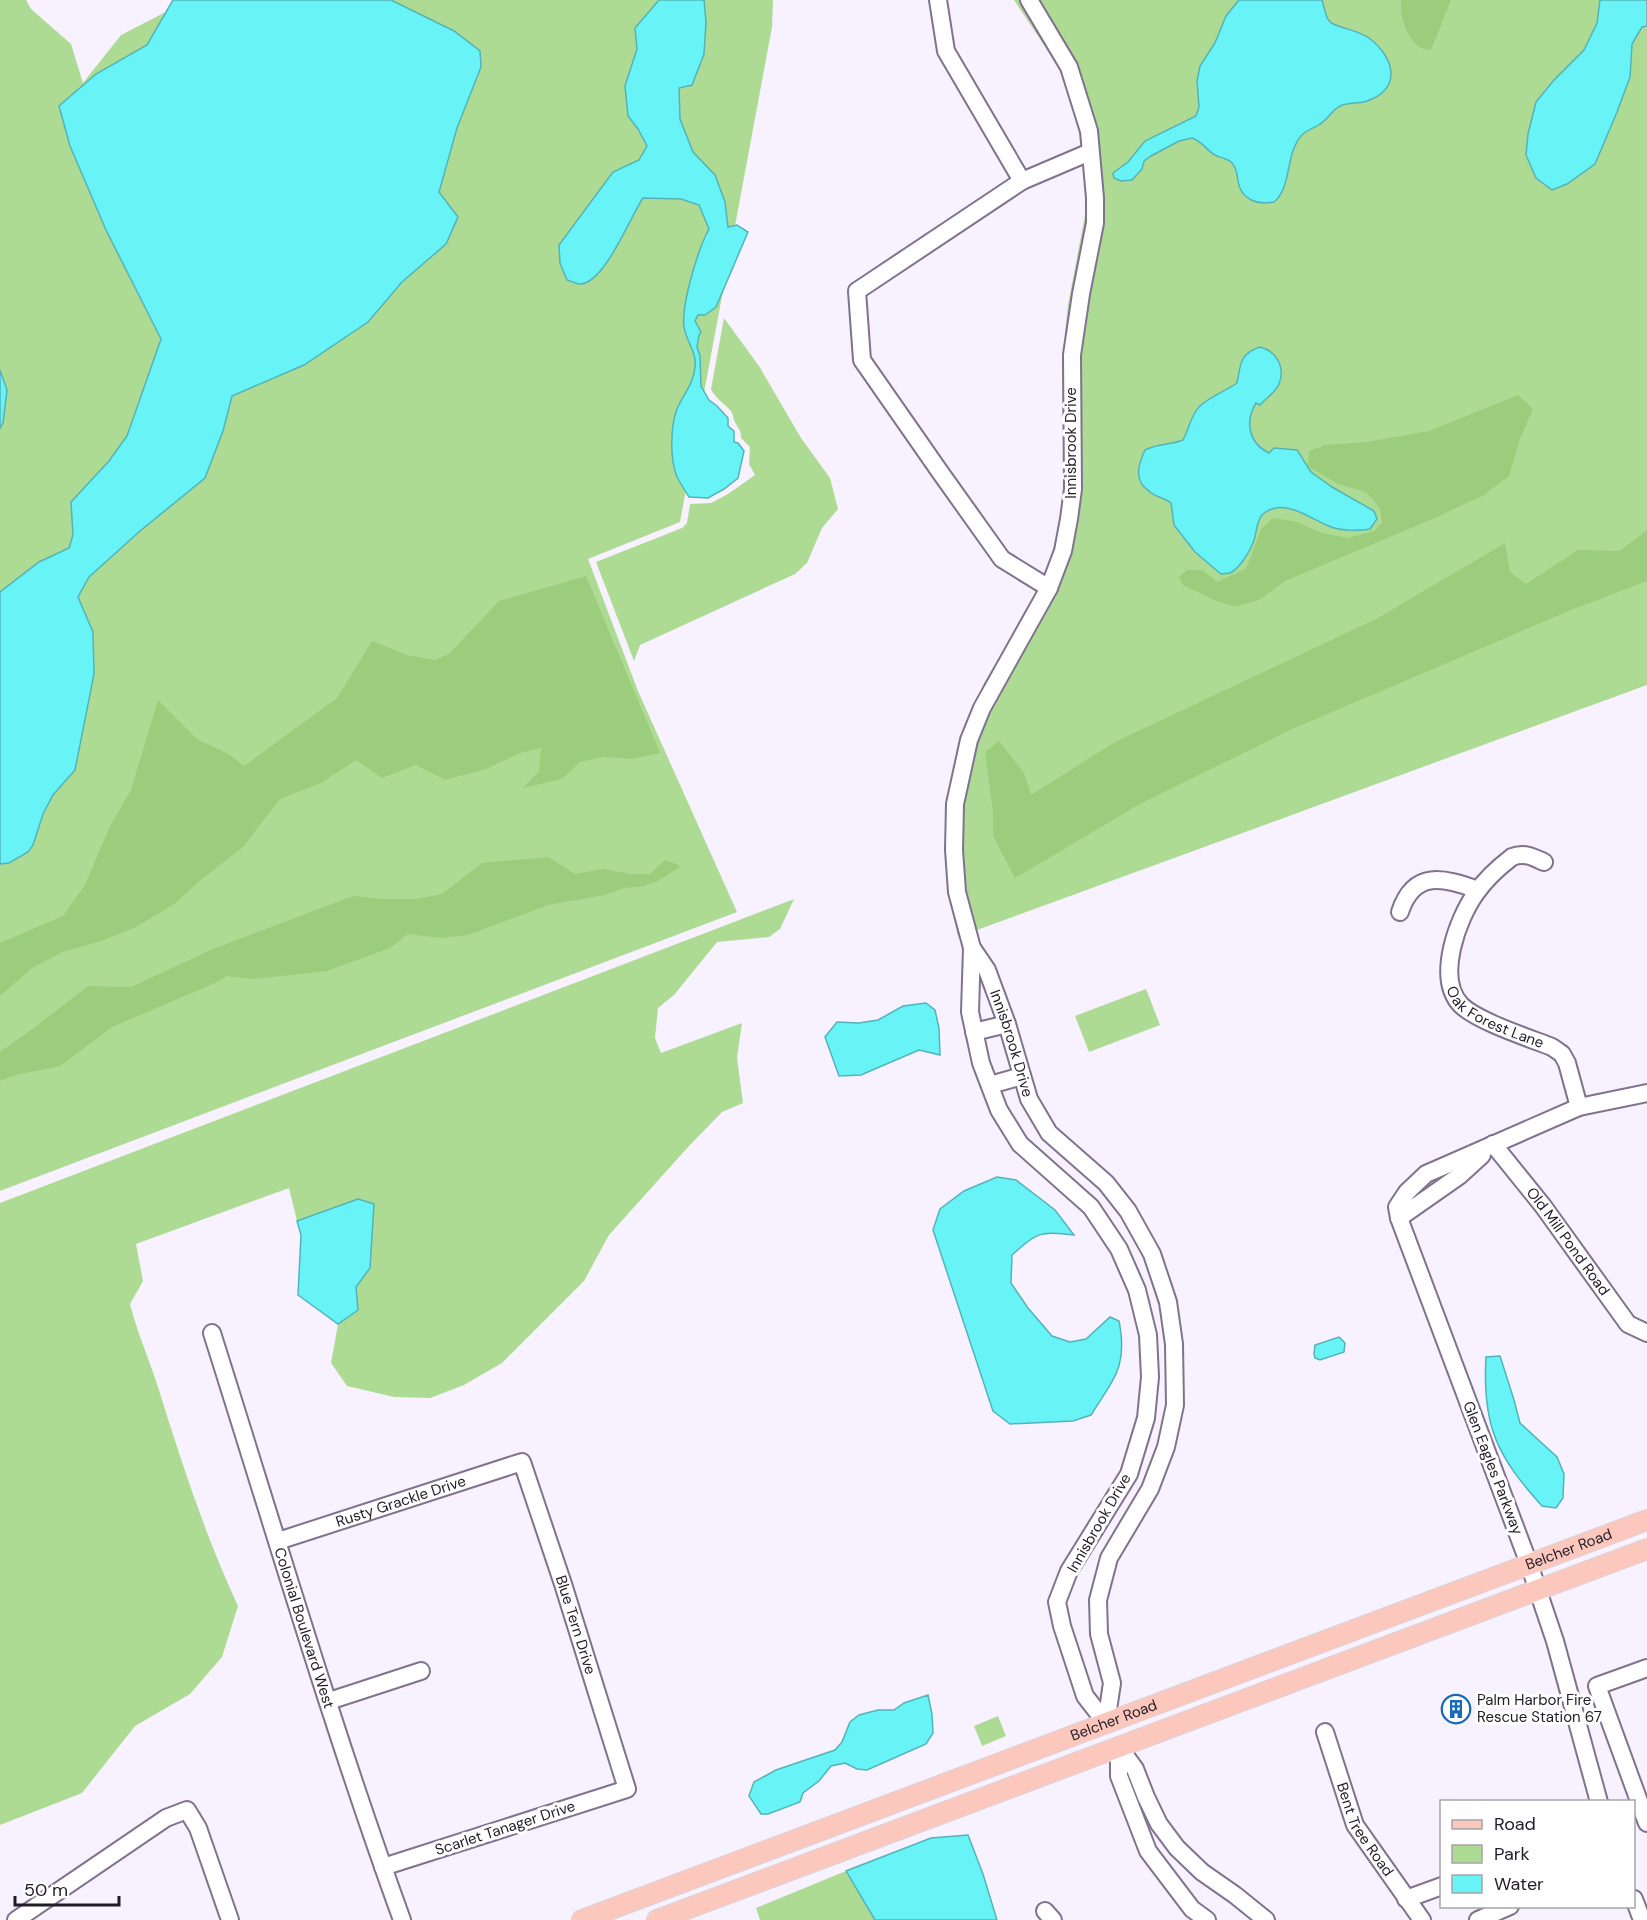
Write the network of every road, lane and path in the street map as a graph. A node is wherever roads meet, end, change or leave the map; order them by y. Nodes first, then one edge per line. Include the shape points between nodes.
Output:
1 (938, 0) edge
2 (1029, 0) edge
3 (1090, 152) junction
4 (1022, 181) junction
5 (1049, 588) junction
6 (1544, 862) dead end
7 (1478, 890) junction
8 (1400, 912) dead end
9 (972, 948) junction
10 (1007, 1024) junction
11 (974, 1032) junction
12 (1022, 1076) junction
13 (990, 1085) junction
14 (1647, 1093) edge
15 (1579, 1107) junction
16 (1493, 1144) junction
17 (1647, 1333) edge
18 (212, 1334) dead end
19 (522, 1462) joint
20 (1647, 1520) edge
21 (278, 1541) junction
22 (1647, 1549) edge
23 (1528, 1564) junction
24 (1537, 1590) junction
25 (1647, 1668) edge
26 (420, 1671) dead end
27 (1210, 1684) junction
28 (328, 1701) junction
29 (1106, 1723) junction
30 (1325, 1732) dead end
31 (1119, 1747) junction
32 (1014, 1786) junction
33 (627, 1789) joint
34 (1598, 1800) edge
35 (1647, 1823) edge
36 (383, 1867) junction
37 (1440, 1887) edge
38 (1406, 1899) junction
39 (1635, 1902) edge
40 (1505, 1908) edge
41 (16, 1920) edge
42 (230, 1920) edge
43 (402, 1920) edge
44 (582, 1920) edge
45 (657, 1920) edge
46 (1207, 1920) edge
47 (1266, 1920) edge
48 (1422, 1920) edge
49 (1478, 1920) edge
50 (1642, 1920) edge

1 - 4 street via 946,51
2 - 3 street, Innisbrook Drive via 1069,67 1089,131
3 - 4 street
3 - 5 street, Innisbrook Drive via 1095,223 1072,355 1073,489 1063,551
4 - 5 street via 857,291 862,360 1002,559
5 - 9 street, Innisbrook Drive via 982,708 969,740 955,804 957,892
6 - 7 street, Oak Forest Lane via 1530,856 1512,857
7 - 8 street via 1444,880 1425,881 1407,894
7 - 15 street, Oak Forest Lane via 1458,929 1449,965 1451,987 1461,1005 1475,1016 1562,1054
9 - 10 street, Innisbrook Drive via 987,970
9 - 11 street, Innisbrook Drive via 970,1012
10 - 11 street
10 - 12 street, Innisbrook Drive
11 - 13 street, Innisbrook Drive
12 - 13 street
12 - 29 street, Innisbrook Drive via 1029,1099 1049,1132 1106,1183 1128,1211 1152,1254 1168,1302 1174,1344 1175,1404 1166,1447 1150,1489 1109,1558 1098,1600 1099,1634 1112,1683
13 - 29 street, Innisbrook Drive via 999,1110 1020,1144 1091,1207 1119,1249 1137,1290 1148,1335 1150,1377 1146,1418 1129,1474 1069,1570 1057,1602 1085,1696
14 - 15 street
15 - 16 street
16 - 17 street, Old Mill Pond Road via 1628,1324
16 - 23 street, Glen Eagles Parkway via 1459,1176 1398,1213
18 - 21 street, Colonial Boulevard West
19 - 21 street, Rusty Grackle Drive
19 - 33 street, Blue Tern Drive
20 - 23 main road, Belcher Road
21 - 28 street, Colonial Boulevard West
22 - 24 main road, Belcher Road
23 - 24 street, Glen Eagles Parkway
23 - 27 main road, Belcher Road
24 - 31 main road, Belcher Road
24 - 34 street, Glen Eagles Parkway
25 - 35 street via 1597,1686
26 - 28 street
27 - 29 main road, Belcher Road
27 - 31 main road via 1190,1705 1137,1728
28 - 36 street, Colonial Boulevard West
29 - 32 main road via 1102,1736 1090,1748 1037,1768
29 - 44 main road, Belcher Road
30 - 38 street, Bent Tree Road via 1354,1825
31 - 32 main road, Belcher Road
31 - 46 street via 1119,1776 1148,1851 1192,1909
31 - 47 street via 1135,1769 1159,1824 1177,1848
32 - 45 main road, Belcher Road
33 - 36 street, Scarlet Tanager Drive
36 - 43 street, Colonial Boulevard West
37 - 38 street
38 - 48 street, Bent Tree Road
39 - 50 street
40 - 49 street
41 - 42 street via 166,1818 187,1810 198,1828

